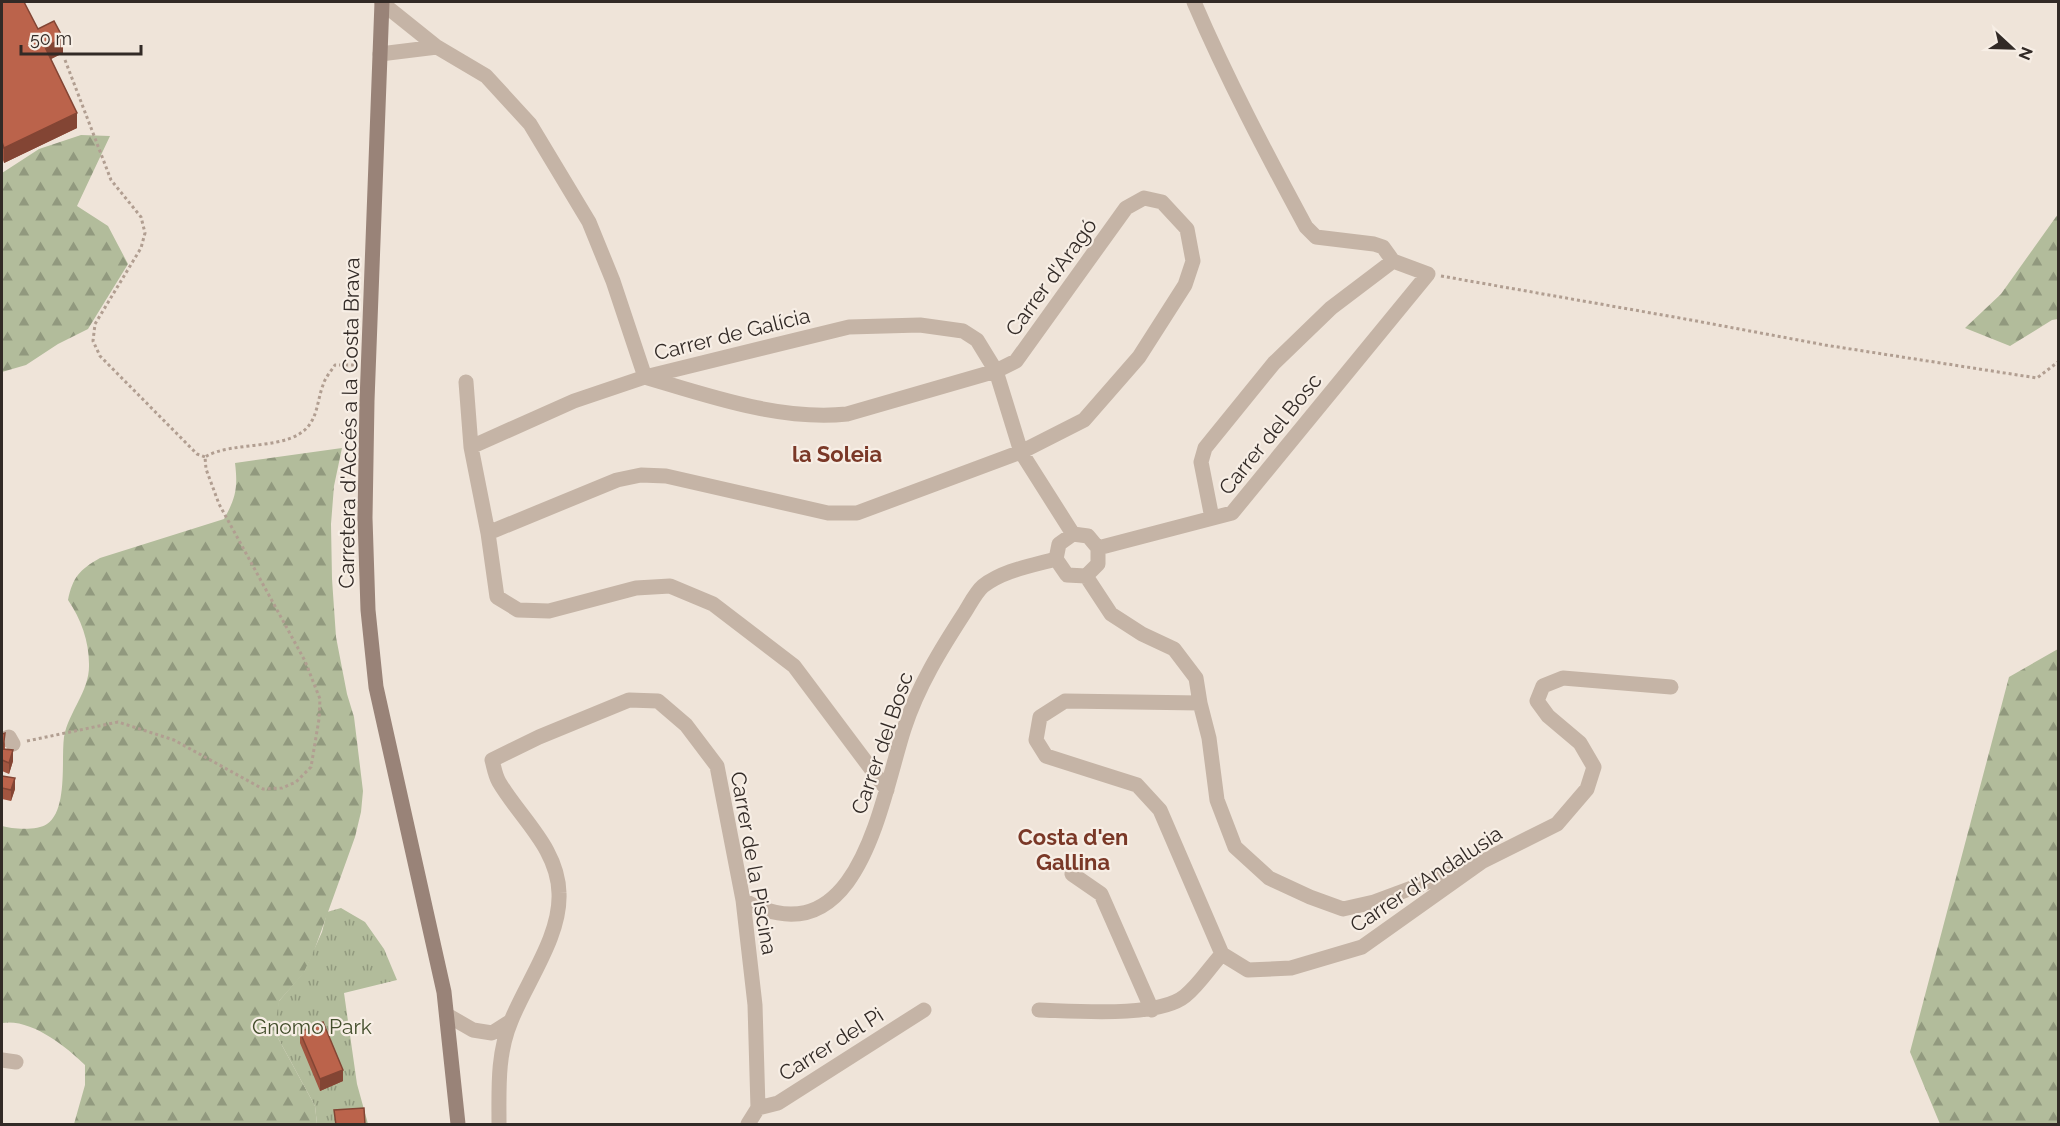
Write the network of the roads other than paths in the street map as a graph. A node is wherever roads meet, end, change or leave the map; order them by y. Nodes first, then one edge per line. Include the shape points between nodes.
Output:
1 (382, 2) edge
2 (1194, 2) edge
3 (437, 47) junction
4 (380, 54) junction
5 (1393, 261) junction
6 (996, 371) junction
7 (645, 377) junction
8 (466, 382) dead end
9 (471, 447) junction
10 (1021, 452) junction
11 (1212, 518) junction
12 (488, 533) junction
13 (1073, 534) junction
14 (1098, 548) junction
15 (1056, 560) junction
16 (1086, 576) junction
17 (1671, 687) dead end
18 (1200, 703) junction
19 (887, 790) junction
20 (1483, 861) junction
21 (1072, 874) dead end
22 (743, 900) junction
23 (1222, 954) junction
24 (924, 1010) dead end
25 (1039, 1010) dead end
26 (1152, 1010) junction
27 (447, 1015) junction
28 (511, 1021) junction
29 (758, 1108) junction
30 (458, 1125) edge
31 (499, 1125) edge
32 (748, 1125) edge

1 - 3 street
1 - 4 main road, Carretera d'Accés a la Costa Brava
2 - 5 street via 1262,146 1306,227 1316,237 1383,247
3 - 4 street
3 - 7 street via 486,76 530,124 589,222
4 - 27 main road, Carretera d'Accés a la Costa Brava via 368,366 368,610 376,687
5 - 11 street via 1331,308 1274,363 1205,448 1202,462
5 - 11 street, Carrer del Bosc via 1428,274 1232,513
6 - 7 street, Carrer d'Aragó via 847,414 822,417 736,404
6 - 7 street, Carrer de Galícia via 977,340 963,331 920,325 849,327
6 - 10 street, Carrer de Galícia
6 - 10 street, Carrer d'Aragó via 1016,361 1126,208 1144,198 1162,202 1187,229 1193,261 1188,277 1139,357 1084,420
7 - 9 street, Carrer de Galícia via 573,401
8 - 9 street
9 - 12 street
10 - 12 street, Carrer d'Aragó via 857,513 828,513 666,476 641,475 617,480
10 - 13 street, Carrer de Galícia
11 - 14 street, Carrer del Bosc
12 - 19 street via 497,597 518,610 549,611 636,588 670,586 713,604 794,666
13 - 14 street via 1088,537
13 - 15 street via 1059,543
14 - 16 street via 1098,564
15 - 16 street via 1067,575
15 - 19 street, Carrer del Bosc via 1008,572 982,587 922,682
16 - 18 street via 1111,614 1174,649 1196,678
17 - 20 street, Carrer d'Andalusia via 1563,678 1543,686 1537,701 1548,716 1580,743 1594,767 1587,789 1557,824
18 - 20 street via 1217,800 1235,847 1269,878 1343,909 1374,902
18 - 23 street via 1065,701 1040,717 1036,740 1046,756 1137,785 1160,810
19 - 22 street, Carrer del Bosc via 868,849 851,878 825,905 801,914 762,910
20 - 23 street, Carrer d'Andalusia via 1362,947 1291,968 1248,970
21 - 26 street via 1101,894
22 - 28 street, Carrer de la Piscina via 717,766 686,725 658,701 629,700 492,760 498,780 531,824 553,863 559,893 554,929
22 - 29 street, Carrer de la Piscina via 755,1005
23 - 26 street via 1184,997
24 - 29 street, Carrer del Pi via 778,1103
25 - 26 street
27 - 28 street via 472,1030 492,1034
27 - 30 main road, Carretera d'Accés a la Costa Brava
28 - 31 street, Carrer de la Piscina via 502,1047
29 - 32 street

